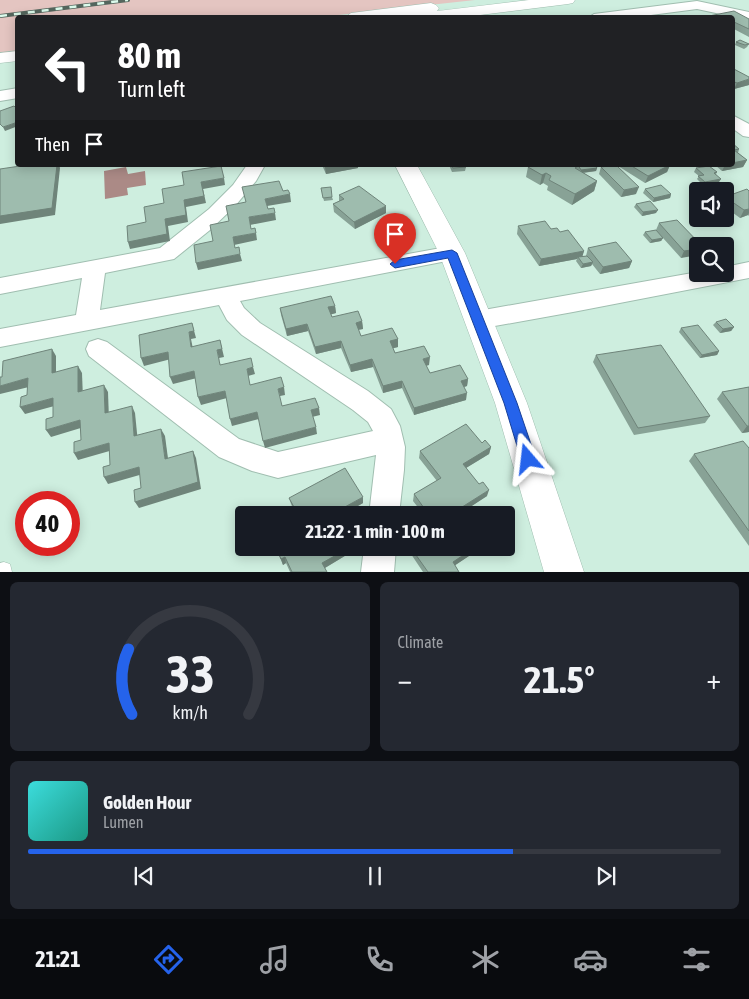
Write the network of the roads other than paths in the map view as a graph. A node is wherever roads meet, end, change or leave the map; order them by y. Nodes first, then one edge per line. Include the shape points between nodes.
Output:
1 (501, 0) edge
2 (568, 0) edge
3 (376, 15) edge
4 (438, 15) edge
5 (618, 15) edge
6 (749, 16) edge
7 (15, 56) edge
8 (0, 58) edge
9 (15, 63) edge
10 (0, 65) edge
11 (15, 94) edge
12 (0, 96) edge
13 (735, 122) edge
14 (749, 132) edge
15 (255, 167) edge
16 (407, 167) edge
17 (452, 253) junction
18 (95, 267) junction
19 (749, 270) edge
20 (0, 286) edge
21 (226, 296) junction
22 (478, 320) junction
23 (87, 322) junction
24 (0, 338) edge
25 (98, 349) dead end
26 (389, 440) junction
27 (385, 506) edge
28 (379, 556) edge
29 (377, 572) edge
30 (564, 572) edge

1 - 3 main road
2 - 4 main road
5 - 6 street via 697,5
7 - 8 main road
9 - 10 main road
11 - 12 street
13 - 14 street
15 - 18 street via 228,201 166,254
16 - 17 main road
17 - 21 street
17 - 22 main road
18 - 20 street
18 - 23 street
19 - 22 street
21 - 23 street
21 - 26 street via 235,314 251,329 374,410 385,425
22 - 30 main road via 510,403
23 - 24 street
25 - 26 street via 229,448 252,458 278,464
26 - 27 street
28 - 29 street

